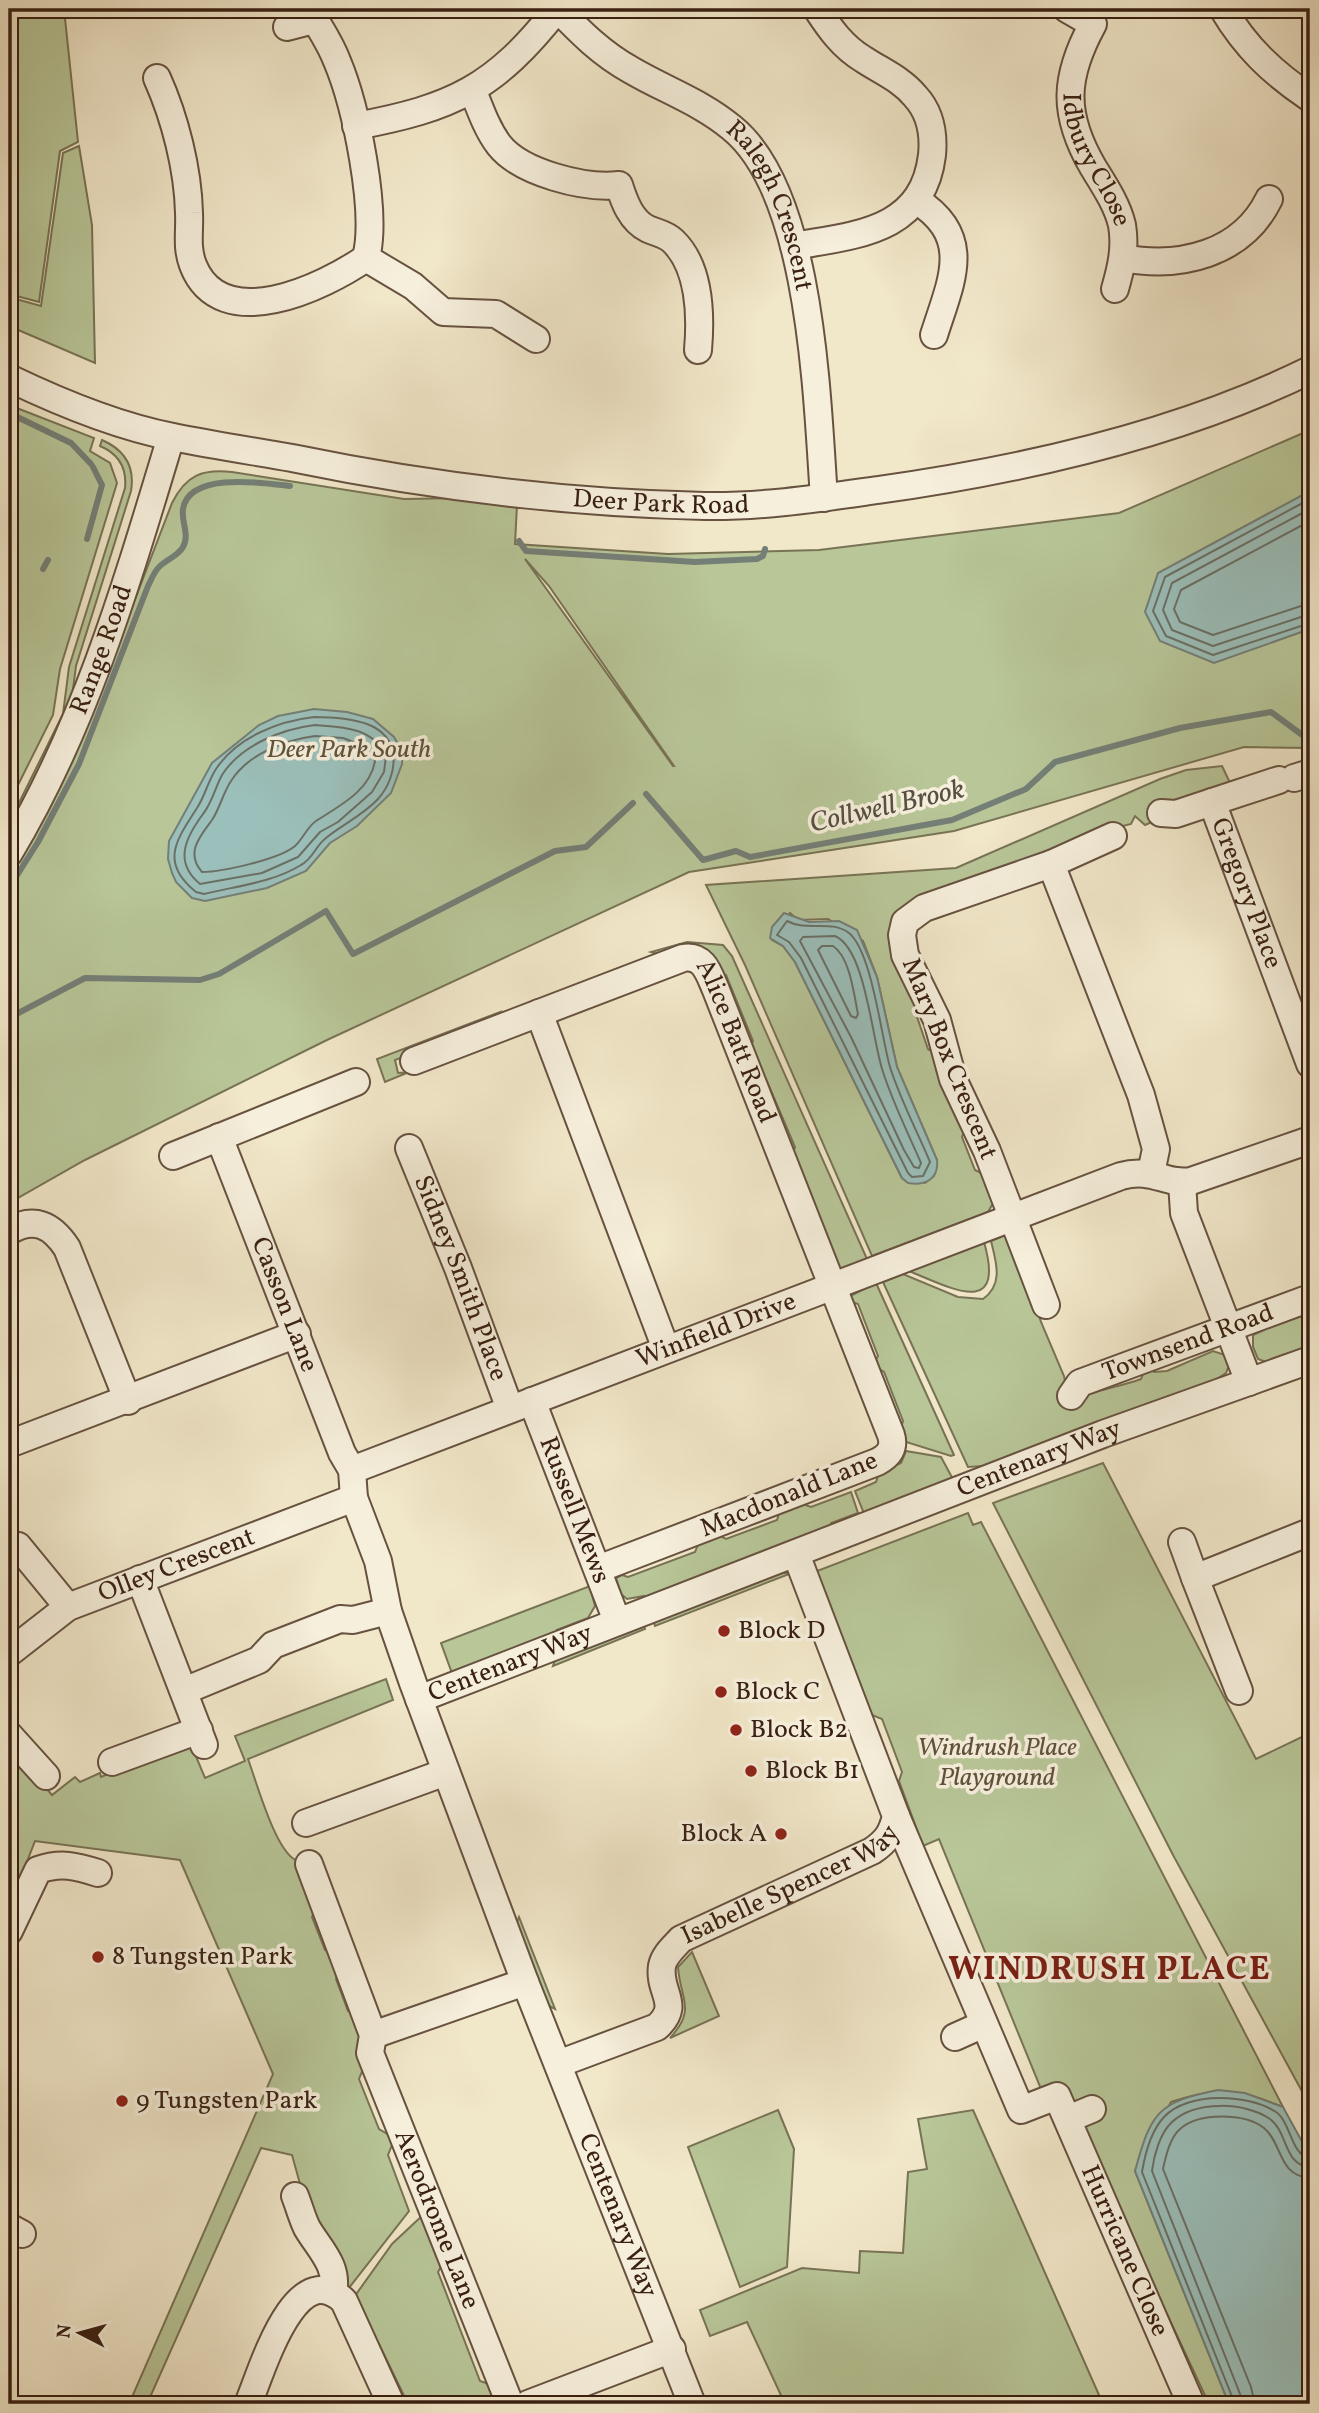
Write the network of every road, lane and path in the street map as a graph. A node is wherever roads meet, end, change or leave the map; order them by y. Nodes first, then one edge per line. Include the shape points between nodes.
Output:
1 (557, 9) edge
2 (817, 9) edge
3 (1067, 9) edge
4 (1223, 9) edge
5 (311, 14) edge
6 (1100, 16) edge
7 (287, 27) dead end
8 (157, 78) dead end
9 (473, 91) junction
10 (1310, 98) edge
11 (356, 126) junction
12 (1270, 197) dead end
13 (916, 200) junction
14 (794, 246) junction
15 (366, 258) junction
16 (1123, 258) junction
17 (1115, 289) dead end
18 (934, 335) dead end
19 (536, 339) dead end
20 (698, 351) dead end
21 (1310, 370) edge
22 (9, 378) edge
23 (171, 437) junction
24 (824, 498) junction
25 (1294, 777) edge
26 (1212, 802) junction
27 (1161, 813) dead end
28 (1113, 836) dead end
29 (9, 853) edge
30 (1051, 864) junction
31 (539, 1013) junction
32 (414, 1061) dead end
33 (1310, 1064) edge
34 (356, 1082) dead end
35 (219, 1137) junction
36 (1310, 1140) edge
37 (409, 1148) dead end
38 (173, 1156) dead end
39 (1152, 1173) junction
40 (1182, 1182) junction
41 (1013, 1217) junction
42 (9, 1231) edge
43 (831, 1286) junction
44 (1310, 1298) edge
45 (1046, 1305) dead end
46 (1230, 1330) junction
47 (297, 1334) junction
48 (666, 1349) junction
49 (1310, 1360) edge
50 (1249, 1382) junction
51 (1071, 1396) dead end
52 (128, 1401) junction
53 (521, 1405) junction
54 (9, 1444) edge
55 (352, 1470) junction
56 (354, 1498) junction
57 (1310, 1532) edge
58 (1182, 1542) dead end
59 (18, 1546) dead end
60 (796, 1554) junction
61 (598, 1569) junction
62 (1195, 1578) junction
63 (140, 1579) junction
64 (68, 1607) junction
65 (388, 1611) junction
66 (617, 1621) junction
67 (9, 1653) edge
68 (184, 1691) junction
69 (1239, 1691) dead end
70 (419, 1699) junction
71 (9, 1735) edge
72 (113, 1762) dead end
73 (446, 1772) junction
74 (46, 1776) dead end
75 (896, 1816) junction
76 (306, 1823) dead end
77 (309, 1864) dead end
78 (98, 1873) dead end
79 (9, 1931) edge
80 (525, 1982) junction
81 (984, 2024) junction
82 (373, 2035) junction
83 (955, 2037) dead end
84 (558, 2064) junction
85 (295, 2196) dead end
86 (333, 2293) junction
87 (672, 2349) junction
88 (248, 2404) edge
89 (391, 2404) edge
90 (510, 2404) edge
91 (528, 2404) edge
92 (692, 2404) edge
93 (1191, 2404) edge

1 - 9 street via 523,48
1 - 14 street, Ralegh Crescent via 606,55 698,104 735,130 763,166 780,200
2 - 13 street via 844,45 907,86 928,116 930,168
3 - 6 street, Idbury Close
4 - 10 street via 1245,44
5 - 7 street
5 - 11 street via 338,61
6 - 16 street, Idbury Close via 1073,67 1070,108 1079,140 1117,210
8 - 15 street via 169,104 187,191 189,252 201,279 214,291 239,302 274,300 337,276
9 - 11 street via 421,112
9 - 20 street via 489,130 509,155 590,186 619,184 624,201 642,226 675,243 694,280 701,325
11 - 15 street via 370,218
12 - 16 street, Idbury Close via 1245,233 1212,252 1165,263
13 - 14 street via 897,220 883,226
13 - 18 street via 941,220 954,246 955,262
14 - 24 street, Ralegh Crescent via 811,353
15 - 19 street via 413,286 443,312 496,314
16 - 17 street, Idbury Close
21 - 24 street, Deer Park Road via 1209,411 1100,446 977,476
22 - 23 street, Deer Park Road via 72,406
23 - 24 street, Deer Park Road via 487,492 706,506
23 - 29 street, Range Road via 81,712 48,785
25 - 26 street, Gregory Place
26 - 27 street, Gregory Place via 1176,814
26 - 33 street, Gregory Place
28 - 30 street, Mary Box Crescent
30 - 39 street via 1141,1095 1156,1149
30 - 41 street, Mary Box Crescent via 913,912 902,928 905,955 937,1020 953,1079 976,1123
31 - 32 street, Alice Batt Road
31 - 43 street, Alice Batt Road via 683,958 702,962
31 - 48 street
34 - 35 street
35 - 38 street
35 - 47 street, Casson Lane
36 - 40 street, Winfield Drive
37 - 53 street, Sidney Smith Place
39 - 40 street, Winfield Drive
39 - 41 street, Winfield Drive via 1121,1176
40 - 46 street via 1184,1213
41 - 43 street, Winfield Drive
41 - 45 street, Mary Box Crescent
42 - 52 street via 28,1222 44,1224 57,1233
43 - 48 street, Winfield Drive
43 - 61 street, Macdonald Lane via 891,1435 889,1454
44 - 46 street, Townsend Road
46 - 50 street
46 - 51 street, Townsend Road via 1080,1383
47 - 52 street
47 - 55 street, Casson Lane via 341,1453
48 - 53 street, Winfield Drive
49 - 50 street, Centenary Way
50 - 60 street, Centenary Way
52 - 54 street
53 - 55 street, Winfield Drive
53 - 61 street, Russell Mews
55 - 56 street
56 - 63 street, Olley Crescent
56 - 65 street via 378,1561
57 - 62 street
58 - 62 street
59 - 64 street
60 - 66 street, Centenary Way
60 - 75 street, Isabelle Spencer Way
61 - 66 street, Russell Mews
62 - 69 street
63 - 64 street, Olley Crescent
63 - 68 street
64 - 67 street, Olley Crescent
65 - 68 street via 340,1619 273,1645 260,1660
65 - 70 street
66 - 70 street, Centenary Way
68 - 72 street via 201,1737
70 - 73 street, Centenary Way
71 - 74 street
73 - 76 street
73 - 80 street, Centenary Way
75 - 81 street
75 - 84 street, Isabelle Spencer Way via 886,1842 872,1851 681,1939 663,1966 670,2008 657,2027
77 - 82 street, Aerodrome Lane
78 - 79 street via 55,1864 38,1870
80 - 82 street
80 - 84 street, Centenary Way
81 - 83 street
81 - 93 street, Hurricane Close via 1021,2110 1072,2108
82 - 90 street, Aerodrome Lane via 370,2053
84 - 87 street, Centenary Way
85 - 86 street via 305,2225 328,2257 336,2281
86 - 88 street via 310,2292 291,2308
86 - 89 street via 344,2301
87 - 91 street
87 - 92 street, Centenary Way

